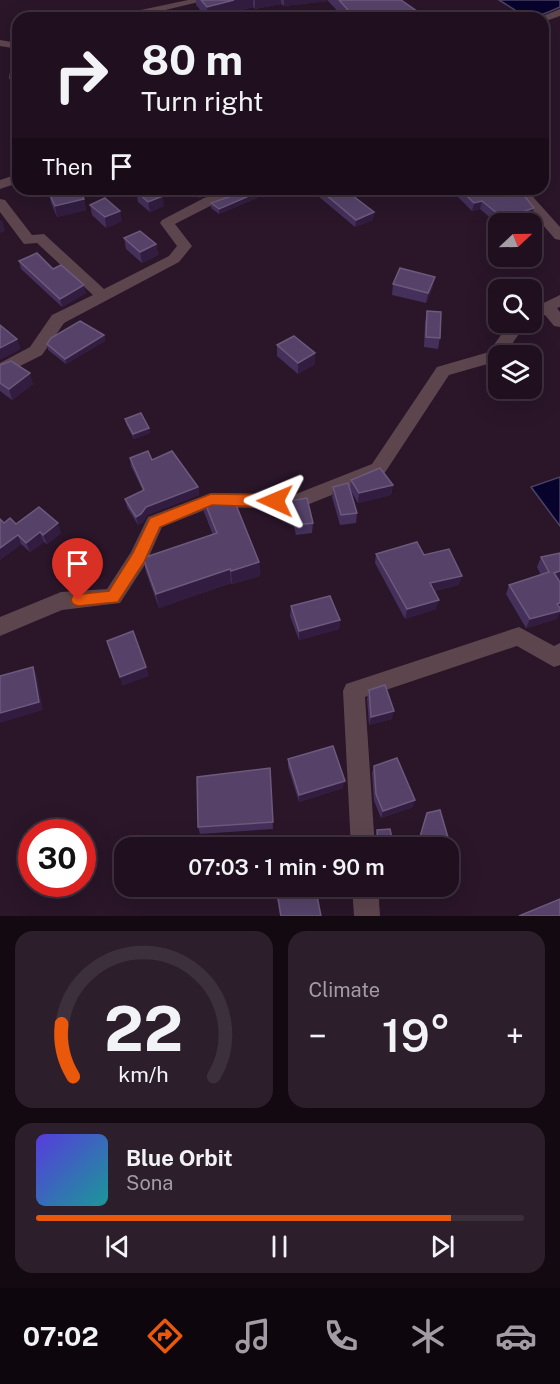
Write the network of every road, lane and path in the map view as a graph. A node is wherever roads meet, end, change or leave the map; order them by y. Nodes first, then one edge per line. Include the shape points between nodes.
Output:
1 (202, 0) edge
2 (145, 12) edge
3 (228, 195) edge
4 (524, 195) edge
5 (0, 202) edge
6 (560, 236) edge
7 (103, 296) junction
8 (554, 303) edge
9 (560, 322) edge
10 (511, 333) edge
11 (0, 370) edge
12 (0, 627) edge
13 (560, 653) edge
14 (362, 837) edge
15 (366, 897) edge
16 (367, 916) edge

1 - 2 street
3 - 7 street via 167,222 185,246 174,259
4 - 6 street
5 - 7 street via 29,241 39,237
7 - 11 street via 58,319 36,351
8 - 9 street
10 - 12 street via 495,356 443,371 378,469 297,502 211,500 155,522 139,557 113,597 61,601
13 - 14 street via 554,657 519,636 354,691
15 - 16 street

